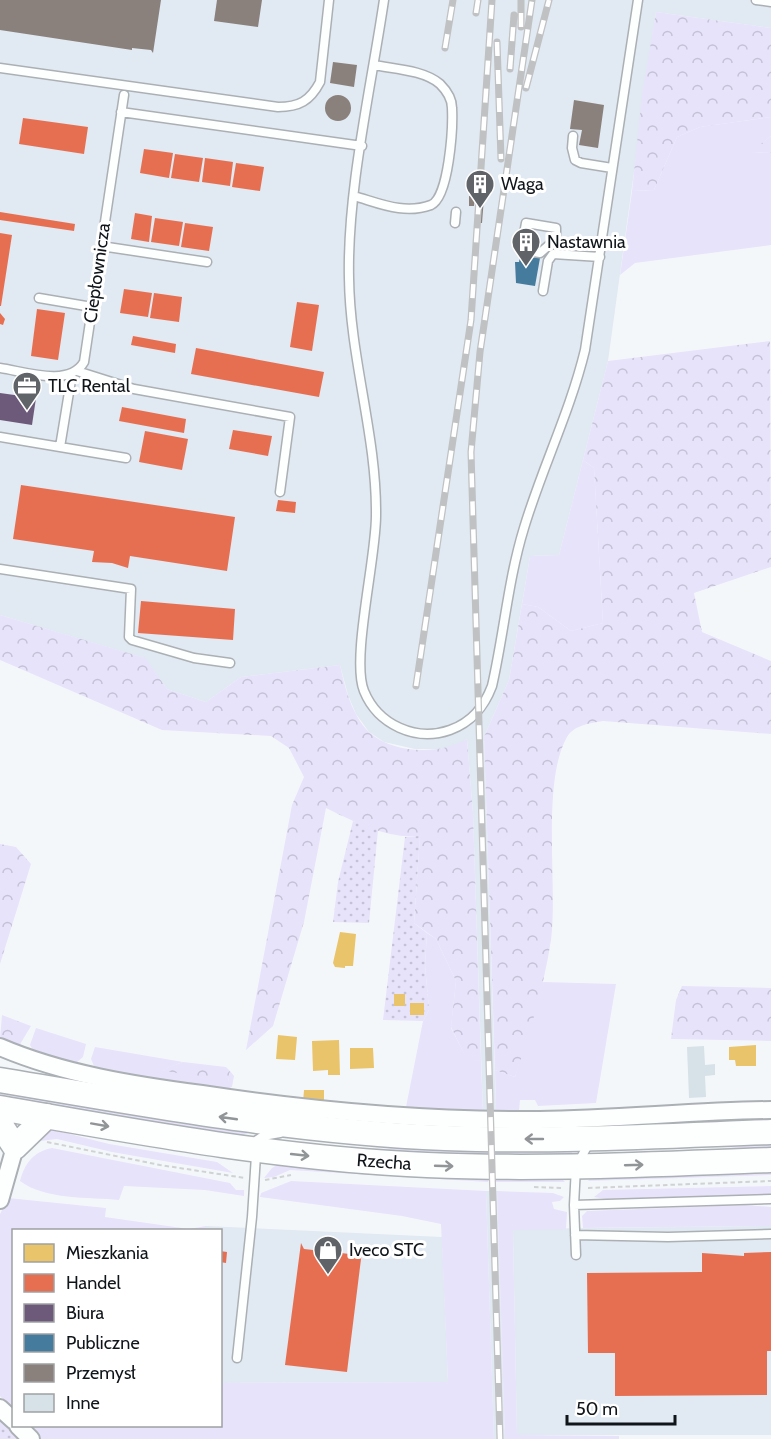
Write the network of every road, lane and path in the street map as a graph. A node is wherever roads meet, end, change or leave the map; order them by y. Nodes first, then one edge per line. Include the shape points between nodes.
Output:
1 (329, 0) edge
2 (384, 0) edge
3 (638, 0) edge
4 (756, 0) edge
5 (771, 2) edge
6 (374, 66) junction
7 (0, 68) edge
8 (124, 95) dead end
9 (122, 112) junction
10 (573, 136) dead end
11 (362, 146) junction
12 (612, 168) junction
13 (354, 196) junction
14 (456, 212) dead end
15 (455, 224) dead end
16 (549, 245) junction
17 (101, 246) junction
18 (553, 254) junction
19 (600, 257) junction
20 (207, 262) dead end
21 (543, 291) dead end
22 (39, 298) dead end
23 (92, 307) junction
24 (0, 368) edge
25 (74, 372) junction
26 (0, 438) edge
27 (60, 447) junction
28 (126, 458) dead end
29 (280, 492) dead end
30 (0, 569) edge
31 (230, 663) dead end
32 (0, 1047) edge
33 (0, 1080) edge
34 (0, 1108) edge
35 (771, 1110) edge
36 (47, 1116) junction
37 (0, 1125) edge
38 (307, 1128) junction
39 (771, 1132) edge
40 (592, 1138) junction
41 (15, 1147) junction
42 (256, 1151) junction
43 (771, 1160) edge
44 (576, 1167) junction
45 (771, 1199) edge
46 (0, 1200) edge
47 (574, 1205) junction
48 (771, 1234) edge
49 (575, 1235) junction
50 (576, 1255) dead end
51 (237, 1358) dead end
52 (0, 1408) edge
53 (12, 1419) edge
54 (20, 1427) edge
55 (31, 1439) edge

1 - 7 lane via 320,82 305,102 293,107
2 - 6 lane
3 - 12 lane
4 - 5 lane
6 - 11 lane
6 - 13 lane via 421,75 448,93 452,107 446,182 430,205 393,209
8 - 9 lane, Ciepłownicza
9 - 11 lane
9 - 17 lane, Ciepłownicza
10 - 12 lane via 575,160
11 - 13 lane
12 - 19 lane
13 - 19 lane via 350,302 376,495 373,566 359,669 373,707 386,721 406,731 438,734 453,729 478,713 487,700 524,529 580,370
14 - 15 lane
16 - 16 lane via 540,253 521,250 526,223 556,228 556,239
16 - 18 lane
17 - 20 lane
17 - 23 lane, Ciepłownicza
18 - 19 lane
18 - 21 lane via 548,261
22 - 23 lane
23 - 25 lane, Ciepłownicza via 84,362
24 - 25 lane via 59,377
25 - 27 lane, Ciepłownicza
25 - 29 lane via 134,389 290,417
26 - 27 lane
27 - 28 lane
30 - 31 lane via 131,589 132,640 194,658
32 - 35 street via 83,1073 156,1087 366,1112 542,1120
38 -> 33 main road, Rzecha
34 - 36 main road, Rzecha
36 - 41 main road
36 -> 42 main road, Rzecha
37 - 41 main road
40 -> 38 main road, Rzecha via 445,1138
38 - 42 lane via 263,1136 257,1140
39 - 40 main road, Rzecha
40 - 44 lane
41 - 46 street
42 -> 44 main road, Rzecha via 426,1165
42 - 51 lane
44 -> 43 main road, Rzecha
44 - 47 lane
45 - 47 lane
47 - 49 lane
48 - 49 lane
49 - 50 lane
52 - 53 street
54 - 55 street

